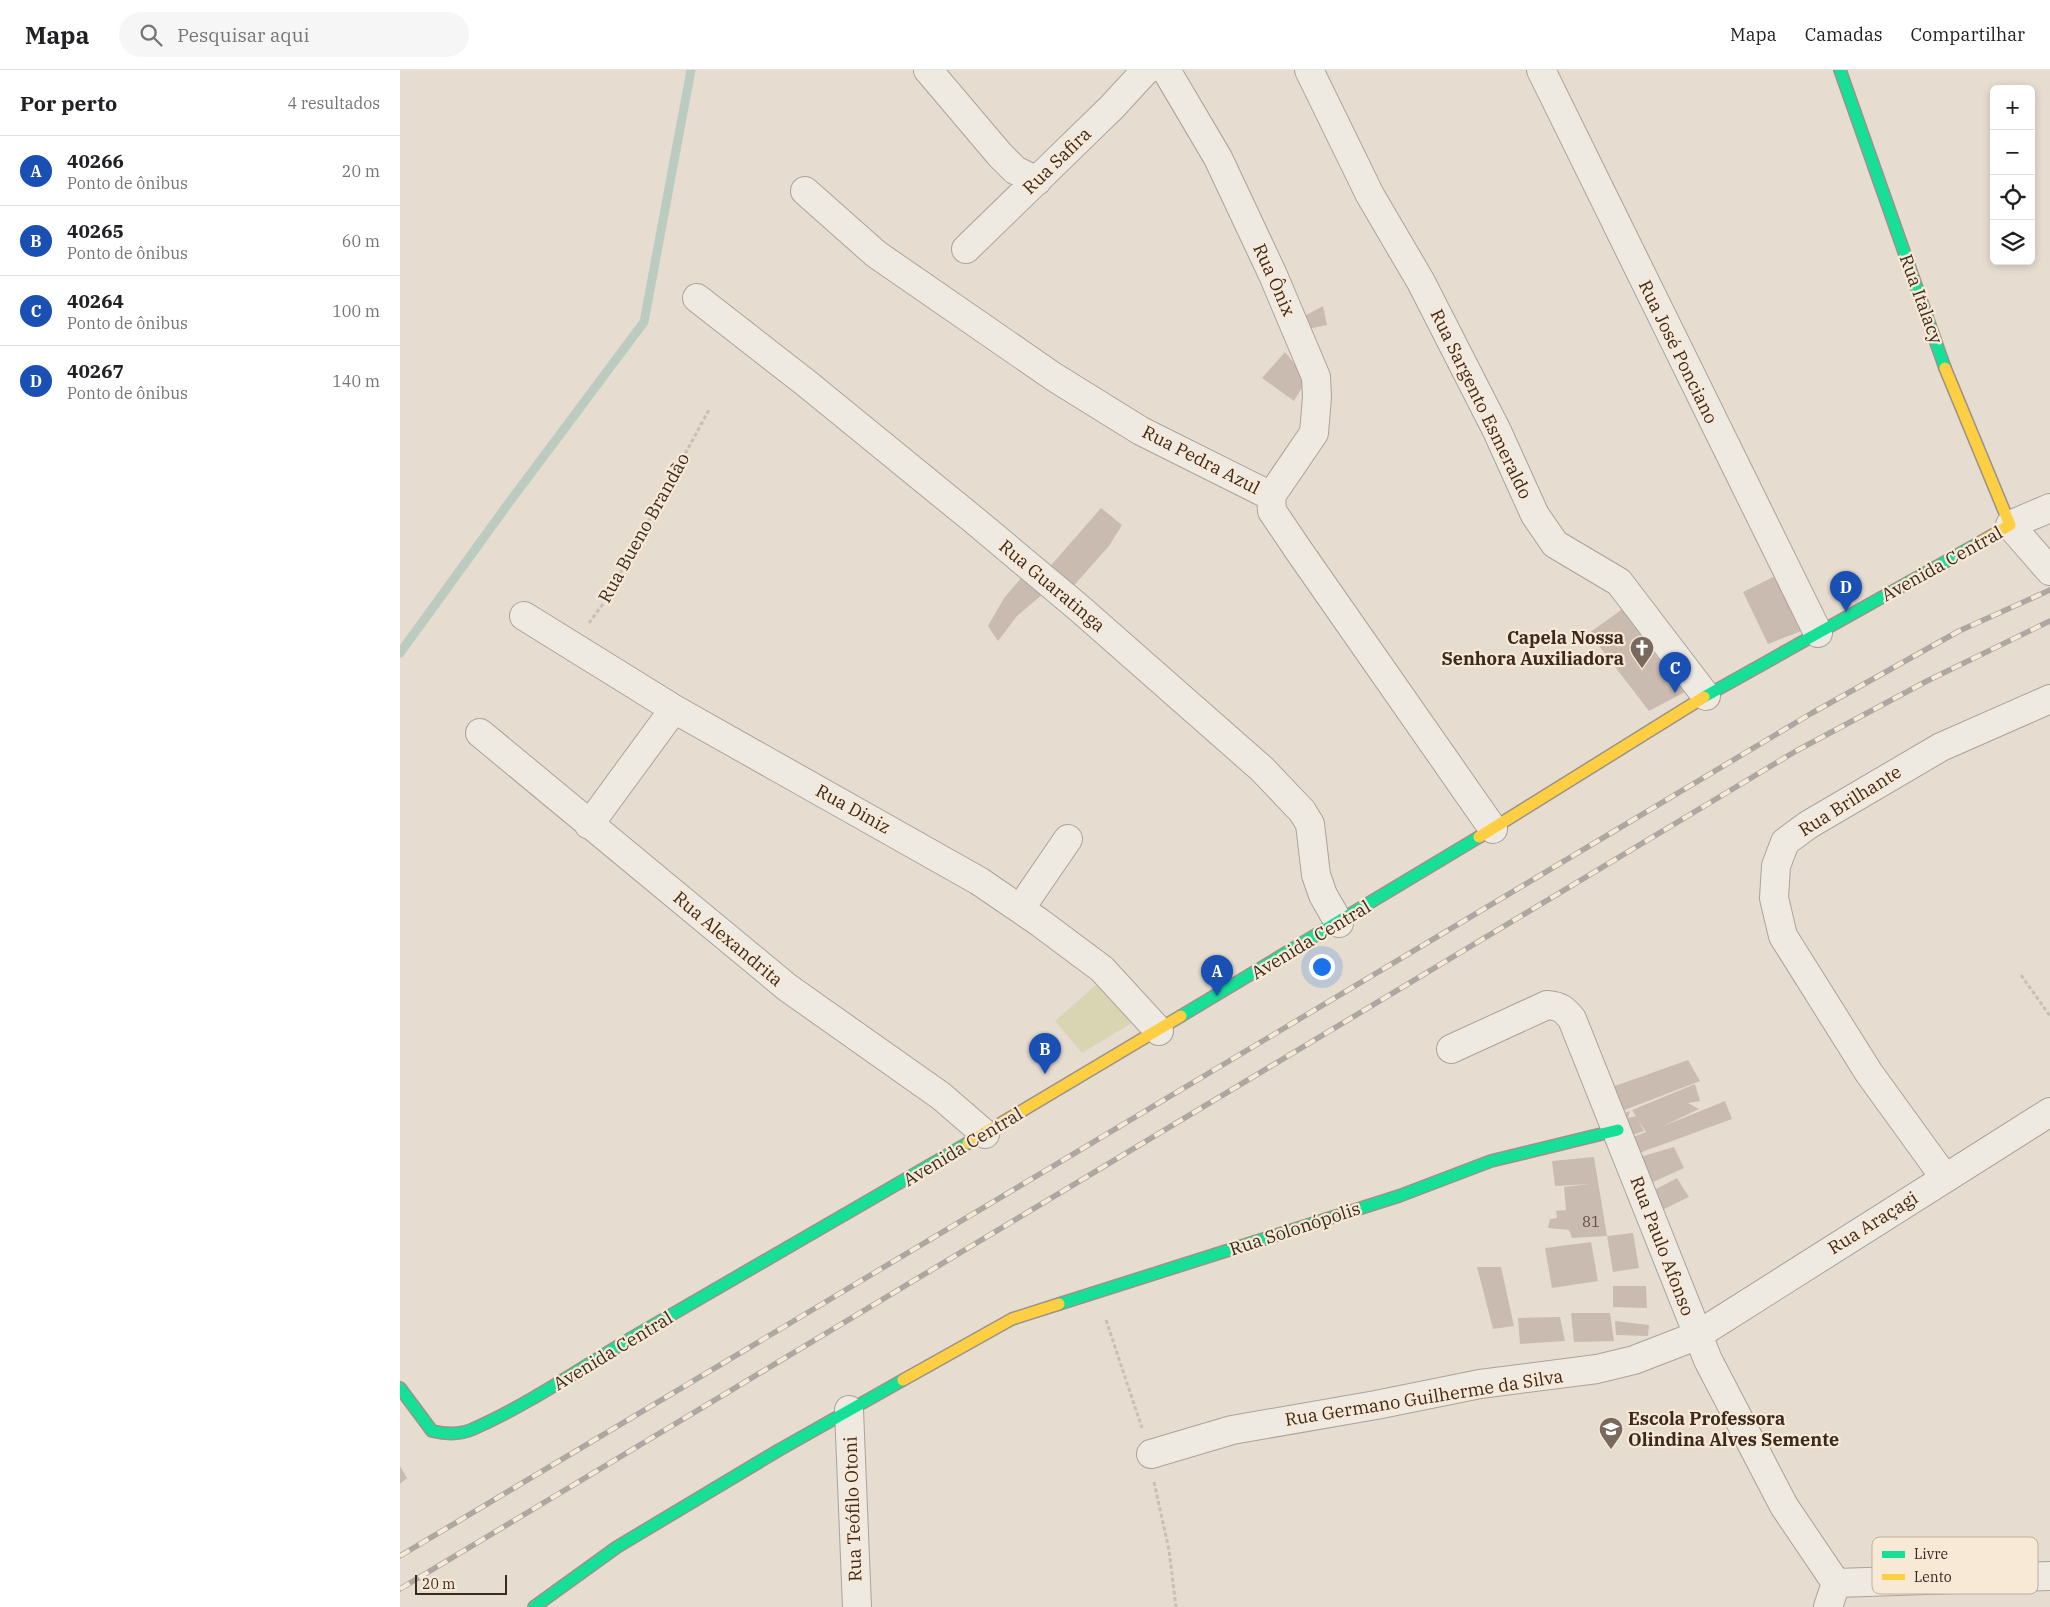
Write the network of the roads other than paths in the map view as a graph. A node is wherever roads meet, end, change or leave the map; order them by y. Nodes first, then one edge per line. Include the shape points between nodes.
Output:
1 (928, 70) edge
2 (1146, 70) edge
3 (1166, 70) edge
4 (1309, 70) edge
5 (1541, 70) edge
6 (1840, 70) edge
7 (1037, 181) junction
8 (805, 191) dead end
9 (966, 249) dead end
10 (697, 298) dead end
11 (1271, 496) junction
12 (2050, 508) edge
13 (2010, 526) junction
14 (2050, 570) edge
15 (524, 616) dead end
16 (1818, 634) junction
17 (1706, 696) junction
18 (2050, 699) edge
19 (674, 709) junction
20 (480, 733) dead end
21 (589, 824) junction
22 (1493, 829) junction
23 (1068, 839) dead end
24 (1020, 909) junction
25 (1340, 923) junction
26 (1159, 1031) junction
27 (1451, 1049) dead end
28 (2050, 1112) edge
29 (1618, 1130) junction
30 (984, 1134) junction
31 (1945, 1178) junction
32 (1696, 1336) junction
33 (400, 1388) edge
34 (850, 1410) junction
35 (1151, 1454) dead end
36 (1872, 1592) edge
37 (1832, 1595) edge
38 (534, 1607) edge
39 (857, 1607) edge

1 - 7 street via 1000,155 1016,170
2 - 7 street, Rua Safira
3 - 11 street, Rua Ônix via 1218,158 1316,377 1314,433
4 - 17 street, Rua Sargento Esmeraldo via 1370,195 1421,282 1536,515 1555,544 1619,582
5 - 16 street, Rua José Ponciano
6 - 13 street, Rua Italacy via 1950,381
7 - 9 street, Rua Safira
8 - 11 street, Rua Pedra Azul via 876,254 1046,372 1141,431
10 - 25 street, Rua Guaratinga via 974,520 1262,769 1302,811 1310,824 1316,876
11 - 22 street, Rua Pedra Azul via 1272,511
12 - 13 street, Avenida Central
13 - 14 street
13 - 16 street, Avenida Central
15 - 19 street, Rua Diniz
16 - 17 street, Avenida Central
17 - 22 street, Avenida Central
18 - 31 street, Rua Brilhante via 1941,747 1808,824 1785,842 1776,866 1774,898 1783,936 1869,1073
19 - 21 street
19 - 24 street, Rua Diniz via 911,841 980,881
20 - 21 street, Rua Alexandrita
21 - 30 street, Rua Alexandrita via 788,988 941,1096
22 - 25 street, Avenida Central
23 - 24 street
24 - 26 street, Rua Diniz via 1102,969
25 - 26 street, Avenida Central
26 - 30 street, Avenida Central
27 - 29 street, Rua Paulo Afonso via 1547,1005 1558,1006 1572,1019
28 - 31 street, Rua Araçagi
29 - 32 street, Rua Paulo Afonso
29 - 34 street, Rua Solonópolis via 1491,1161 1399,1196 1012,1319
30 - 33 street, Avenida Central via 640,1332 547,1390 471,1430 448,1434 432,1431
31 - 32 street, Rua Araçagi
32 - 35 street, Rua Germano Guilherme da Silva via 1634,1360 1597,1369 1480,1384 1232,1430
32 - 37 street, Rua Paulo Afonso
34 - 38 street via 617,1546
34 - 39 street, Rua Teófilo Otoni
36 - 37 street

